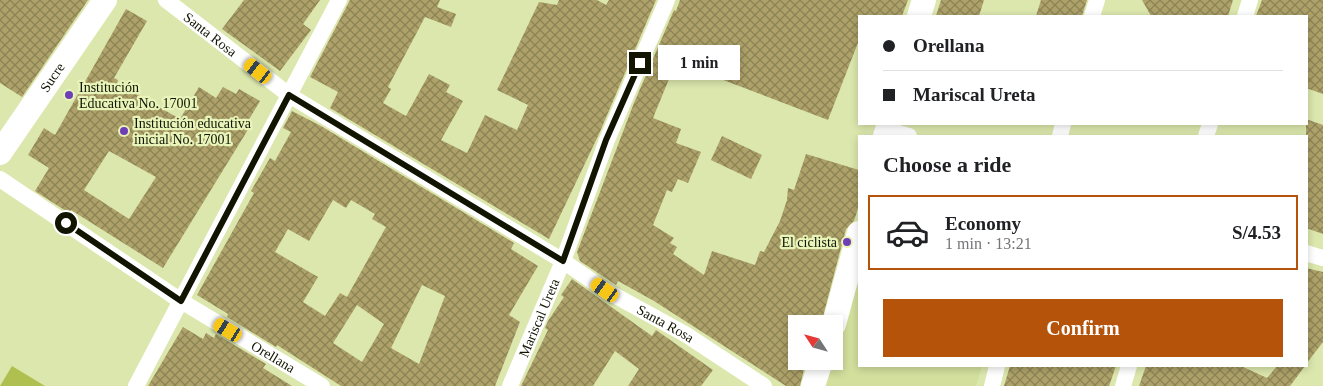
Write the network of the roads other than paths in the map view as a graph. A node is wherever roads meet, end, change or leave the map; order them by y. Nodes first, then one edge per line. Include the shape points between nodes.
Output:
1 (106, 0) edge
2 (166, 0) edge
3 (339, 0) edge
4 (667, 0) edge
5 (924, 0) edge
6 (1097, 0) edge
7 (1250, 0) edge
8 (919, 15) edge
9 (1092, 15) edge
10 (1245, 15) edge
11 (289, 95) junction
12 (0, 152) edge
13 (0, 178) edge
14 (858, 237) edge
15 (1308, 254) edge
16 (1323, 258) edge
17 (563, 261) junction
18 (181, 301) junction
19 (836, 315) edge
20 (997, 367) edge
21 (1129, 367) edge
22 (818, 370) edge
23 (136, 386) edge
24 (322, 386) edge
25 (510, 386) edge
26 (764, 386) edge
27 (813, 386) edge
28 (992, 386) edge
29 (1123, 386) edge

1 - 12 street, Sucre
2 - 11 street, Santa Rosa
3 - 11 street
4 - 17 street, Mariscal Ureta via 606,140
5 - 8 street
6 - 9 street
7 - 10 street
11 - 17 street, Santa Rosa
11 - 18 street
13 - 18 street, Orellana
14 - 19 street
15 - 16 street
17 - 25 street, Mariscal Ureta
17 - 26 street, Santa Rosa
18 - 23 street
18 - 24 street, Orellana
20 - 28 street
21 - 29 street
22 - 27 street

